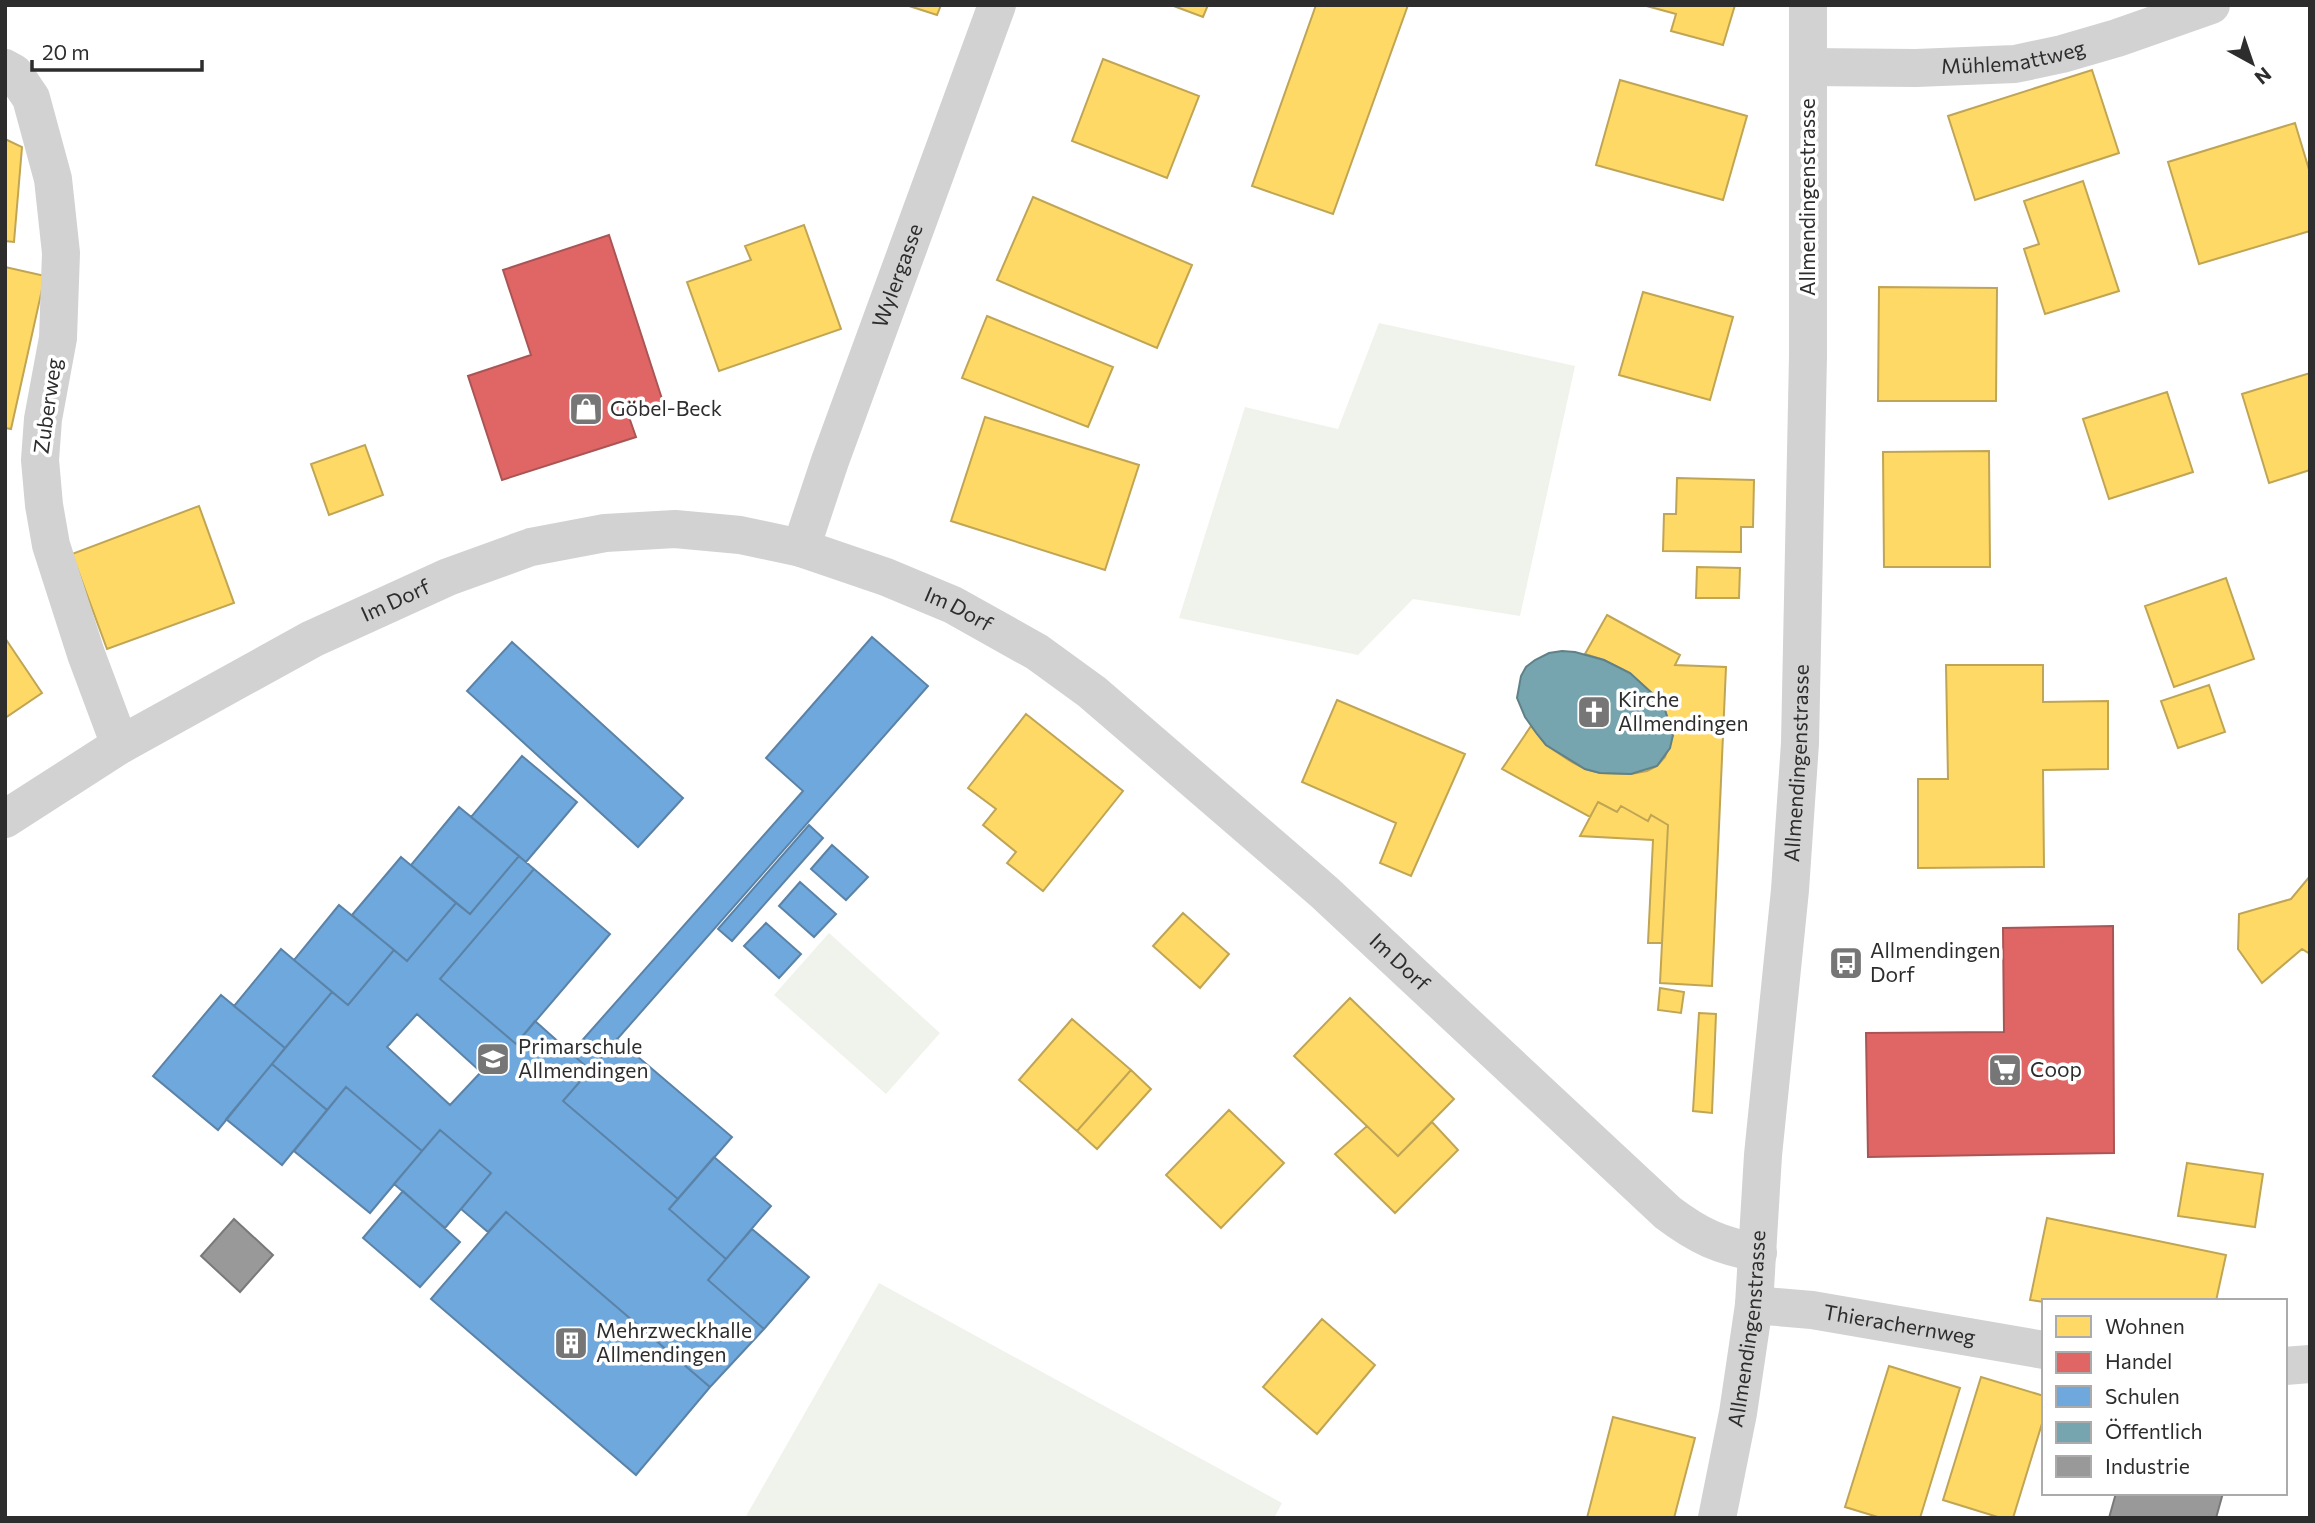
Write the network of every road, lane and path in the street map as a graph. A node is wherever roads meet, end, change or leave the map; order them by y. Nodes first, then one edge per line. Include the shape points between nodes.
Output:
1 (997, 5) edge
2 (1808, 5) edge
3 (2211, 5) edge
4 (1808, 67) junction
5 (5, 68) edge
6 (802, 548) junction
7 (120, 744) junction
8 (5, 819) edge
9 (1758, 1253) junction
10 (1754, 1305) junction
11 (2042, 1350) edge
12 (2310, 1364) edge
13 (2287, 1366) edge
14 (1717, 1518) edge

1 - 6 street, Wylergasse
2 - 4 street, Allmendingenstrasse
3 - 4 street, Mühlemattweg via 2095,45 2015,64
4 - 9 street, Allmendingenstrasse via 1800,743
5 - 7 street, Zuberweg via 31,97 53,179 61,253 58,338 40,460 44,505 51,545
6 - 7 street, Im Dorf via 740,535 675,529 605,533 531,547 447,577 312,639
6 - 9 street, Im Dorf via 953,605 1037,652 1092,692 1324,892 1668,1213 1703,1237
7 - 8 street, Im Dorf
9 - 10 street, Allmendingenstrasse
10 - 11 street, Thierachernweg via 1812,1310
10 - 14 street, Allmendingenstrasse
12 - 13 street

